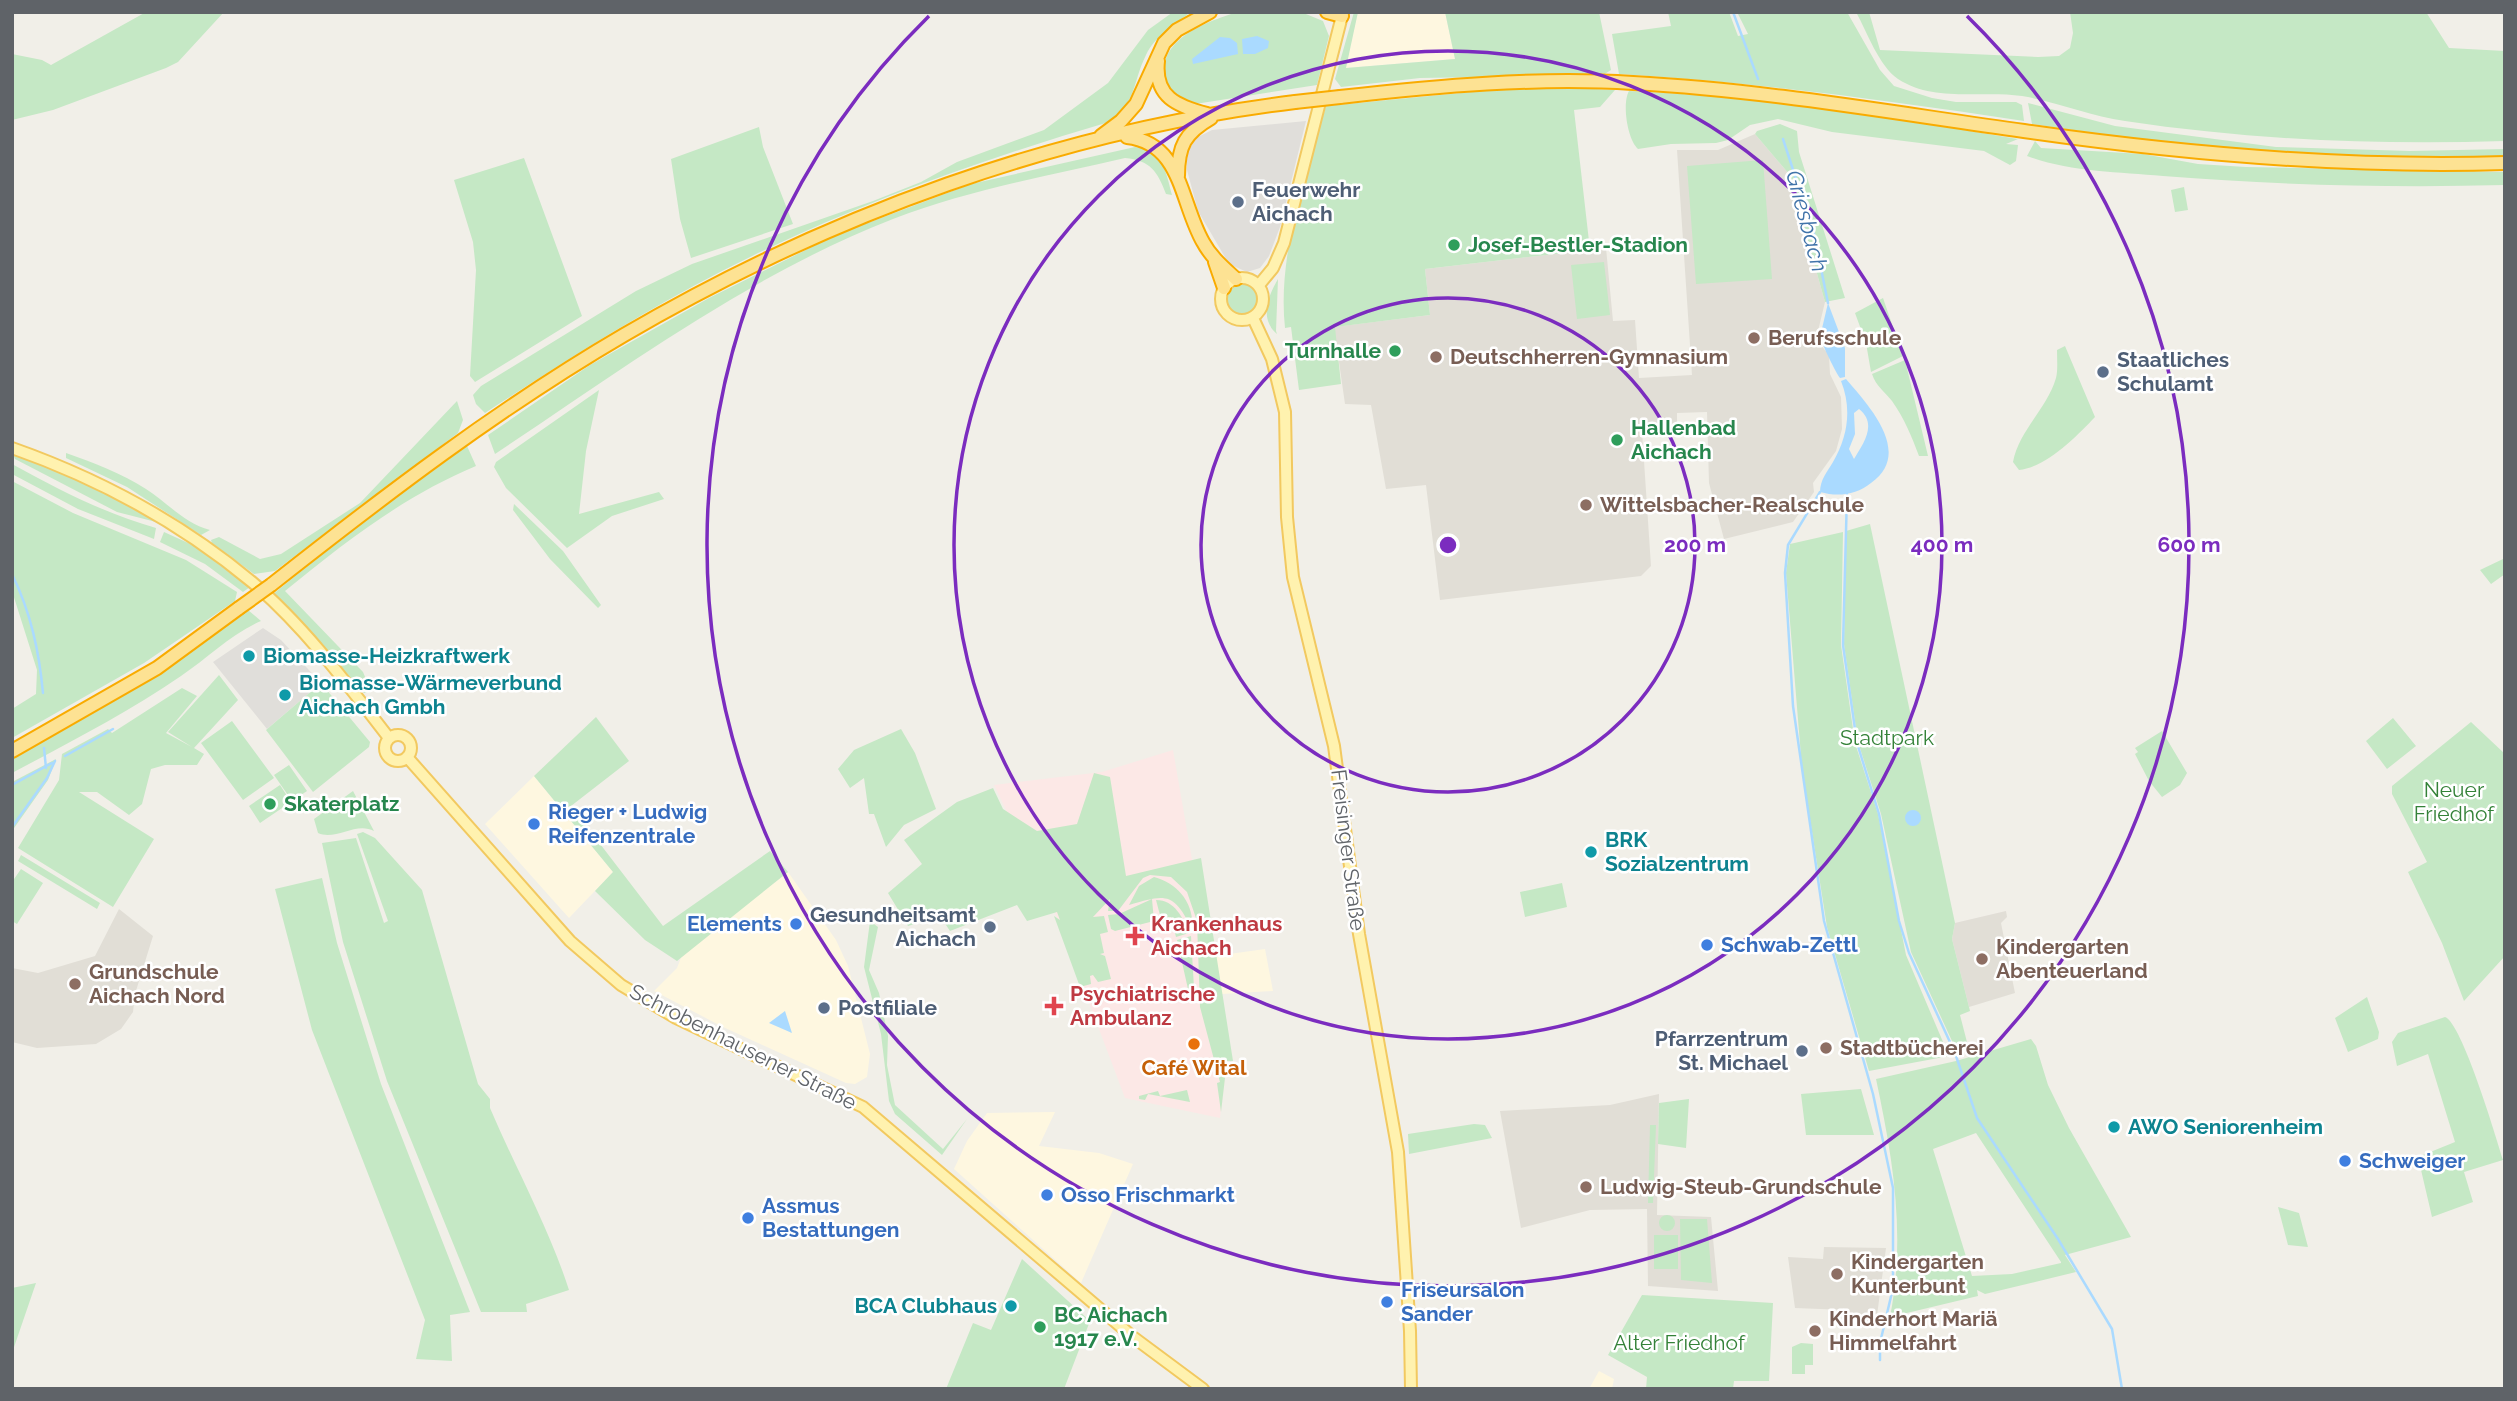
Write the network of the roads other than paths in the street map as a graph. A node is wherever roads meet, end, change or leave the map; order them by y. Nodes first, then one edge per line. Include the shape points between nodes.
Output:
1 (1210, 12) edge
2 (1327, 12) edge
3 (1342, 14) edge
4 (1160, 50) junction
5 (1214, 113) junction
6 (1116, 135) junction
7 (1095, 140) junction
8 (2505, 163) edge
9 (1178, 182) junction
10 (1214, 259) junction
11 (1236, 279) junction
12 (1259, 285) junction
13 (1224, 288) junction
14 (1253, 318) junction
15 (12, 448) edge
16 (389, 738) junction
17 (12, 751) edge
18 (407, 757) junction
19 (1203, 1389) edge
20 (1411, 1389) edge

1 - 4 highway via 1177,30
2 - 3 highway
3 - 12 main road via 1284,243
4 - 5 highway via 1157,75 1162,92 1179,107
4 - 7 highway via 1136,104
5 - 6 highway
5 - 8 highway, bridge via 1488,83 1633,83 1877,107 2022,131 2203,153 2380,165
5 - 9 highway via 1184,139
6 - 7 highway
6 - 9 highway via 1158,146
7 - 17 highway, bridge via 923,192 841,224 687,300 584,359 476,430 157,668
9 - 10 highway via 1195,227
10 - 11 highway
10 - 13 highway
11 - 12 main road
11 - 13 main road
12 - 14 main road via 1264,302
13 - 14 main road via 1221,301 1226,314 1237,320
14 - 20 main road, Freisinger Straße via 1272,359 1285,412 1293,577 1335,746 1359,934 1398,1152
15 - 16 main road via 124,495 219,557 254,584 307,638
16 - 18 main road via 407,738 411,749
16 - 18 main road via 385,750 389,757 398,761
18 - 19 main road, Schrobenhausener Straße via 570,941 621,985 676,1018 863,1107 1133,1337

